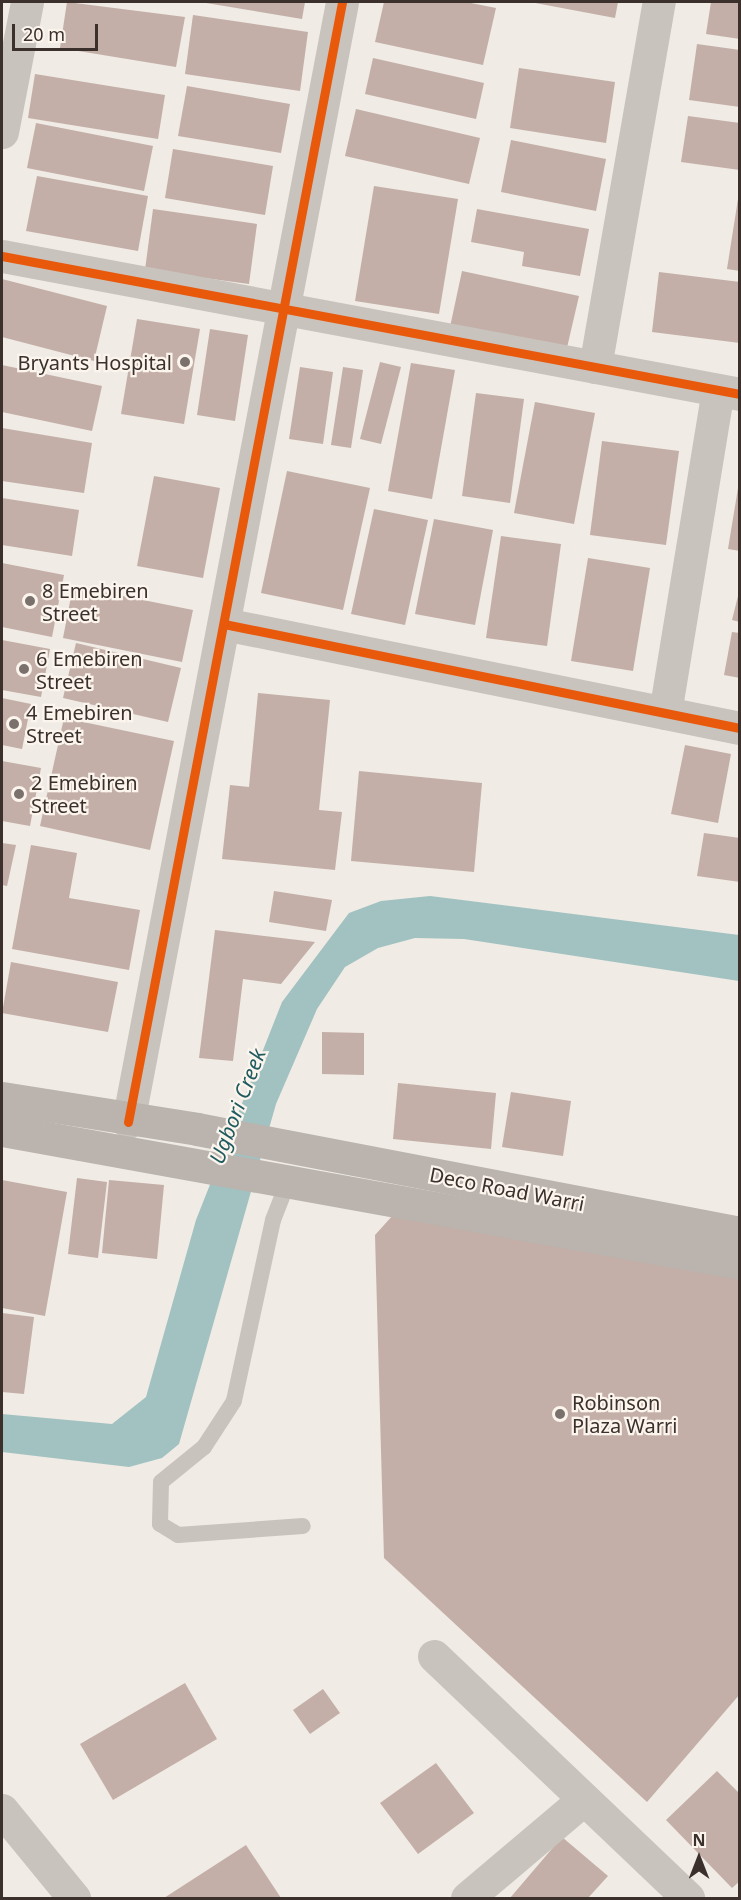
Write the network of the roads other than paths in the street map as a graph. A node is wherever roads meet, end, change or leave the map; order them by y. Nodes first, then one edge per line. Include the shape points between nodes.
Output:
1 (27, 2) edge
2 (342, 2) edge
3 (659, 2) edge
4 (2, 132) edge
5 (2, 256) edge
6 (283, 312) junction
7 (595, 367) junction
8 (729, 392) edge
9 (224, 624) junction
10 (665, 713) junction
11 (740, 728) edge
12 (2, 1098) edge
13 (128, 1122) junction
14 (2, 1130) edge
15 (285, 1178) junction
16 (740, 1233) edge
17 (740, 1263) edge
18 (303, 1526) dead end
19 (434, 1656) dead end
20 (584, 1799) junction
21 (2, 1809) edge
22 (74, 1899) edge
23 (467, 1899) edge
24 (688, 1899) edge

1 - 4 street
2 - 6 street
3 - 7 street
5 - 6 street
6 - 7 street
6 - 9 street
7 - 8 street
8 - 10 street
9 - 10 street
9 - 13 street
10 - 11 street
12 - 13 main road, Deco Road Warri
13 - 16 main road, Deco Road Warri via 197,1129
14 - 15 main road, Deco Road Warri
15 - 17 main road, Deco Road Warri
15 - 18 lane via 234,1401 204,1447 161,1482 160,1524 178,1535
19 - 20 street
20 - 23 street
20 - 24 street
21 - 22 street

